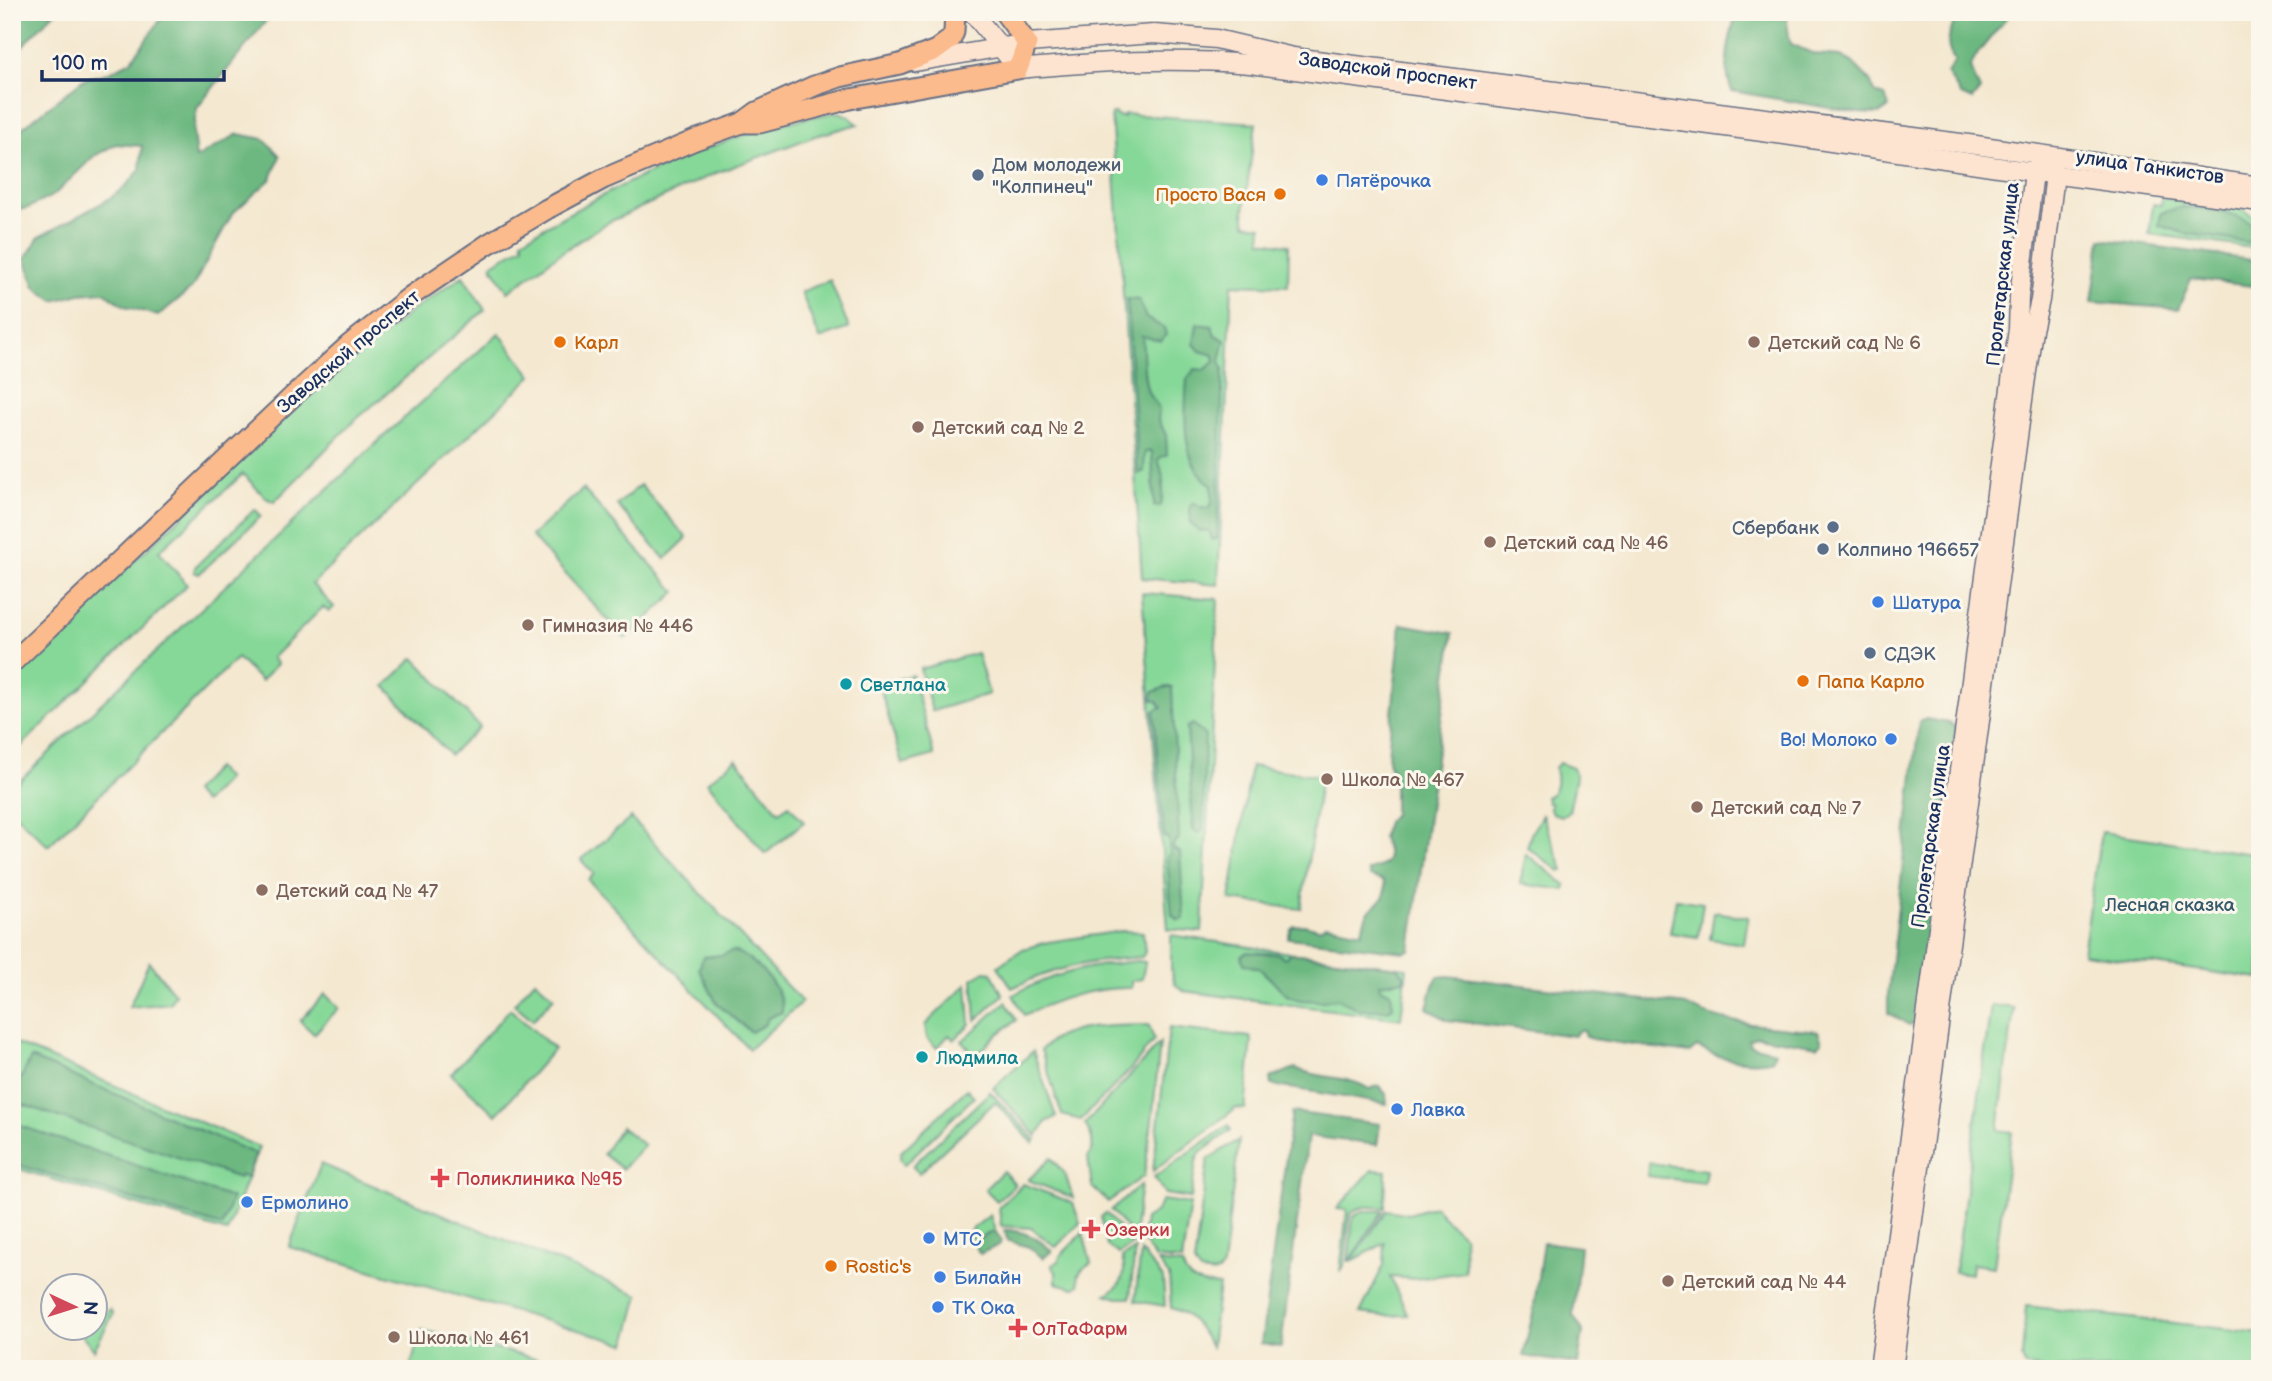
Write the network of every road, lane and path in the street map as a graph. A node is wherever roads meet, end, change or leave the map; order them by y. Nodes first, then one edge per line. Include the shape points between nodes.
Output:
1 (955, 12) edge
2 (972, 12) edge
3 (1004, 12) edge
4 (1027, 43) junction
5 (1001, 49) junction
6 (900, 64) junction
7 (1018, 69) junction
8 (1558, 99) junction
9 (742, 123) junction
10 (2046, 155) junction
11 (2035, 172) junction
12 (2055, 174) junction
13 (2260, 186) edge
14 (2260, 202) edge
15 (12, 663) edge
16 (1879, 1369) edge
17 (1893, 1369) edge

1 - 6 main road via 951,39
2 - 5 main road
3 - 4 main road
4 - 5 main road, Заводской проспект
4 - 7 main road
4 - 8 main road, Заводской проспект via 1154,34 1216,39 1293,57
5 - 6 main road, Заводской проспект
5 - 7 main road
6 - 9 main road, Заводской проспект via 814,86
7 - 8 main road, Заводской проспект via 1205,61
7 - 9 main road, Заводской проспект
8 - 10 main road, Заводской проспект
8 - 11 main road, Заводской проспект
9 - 15 main road, Заводской проспект via 575,193 411,296 292,397
10 - 11 main road, Пролетарская улица
10 - 12 main road
10 - 13 main road, улица Танкистов
11 - 12 main road, улица Танкистов
11 - 16 main road, Пролетарская улица via 2015,356
12 - 14 main road, улица Танкистов
12 - 17 main road, Пролетарская улица

